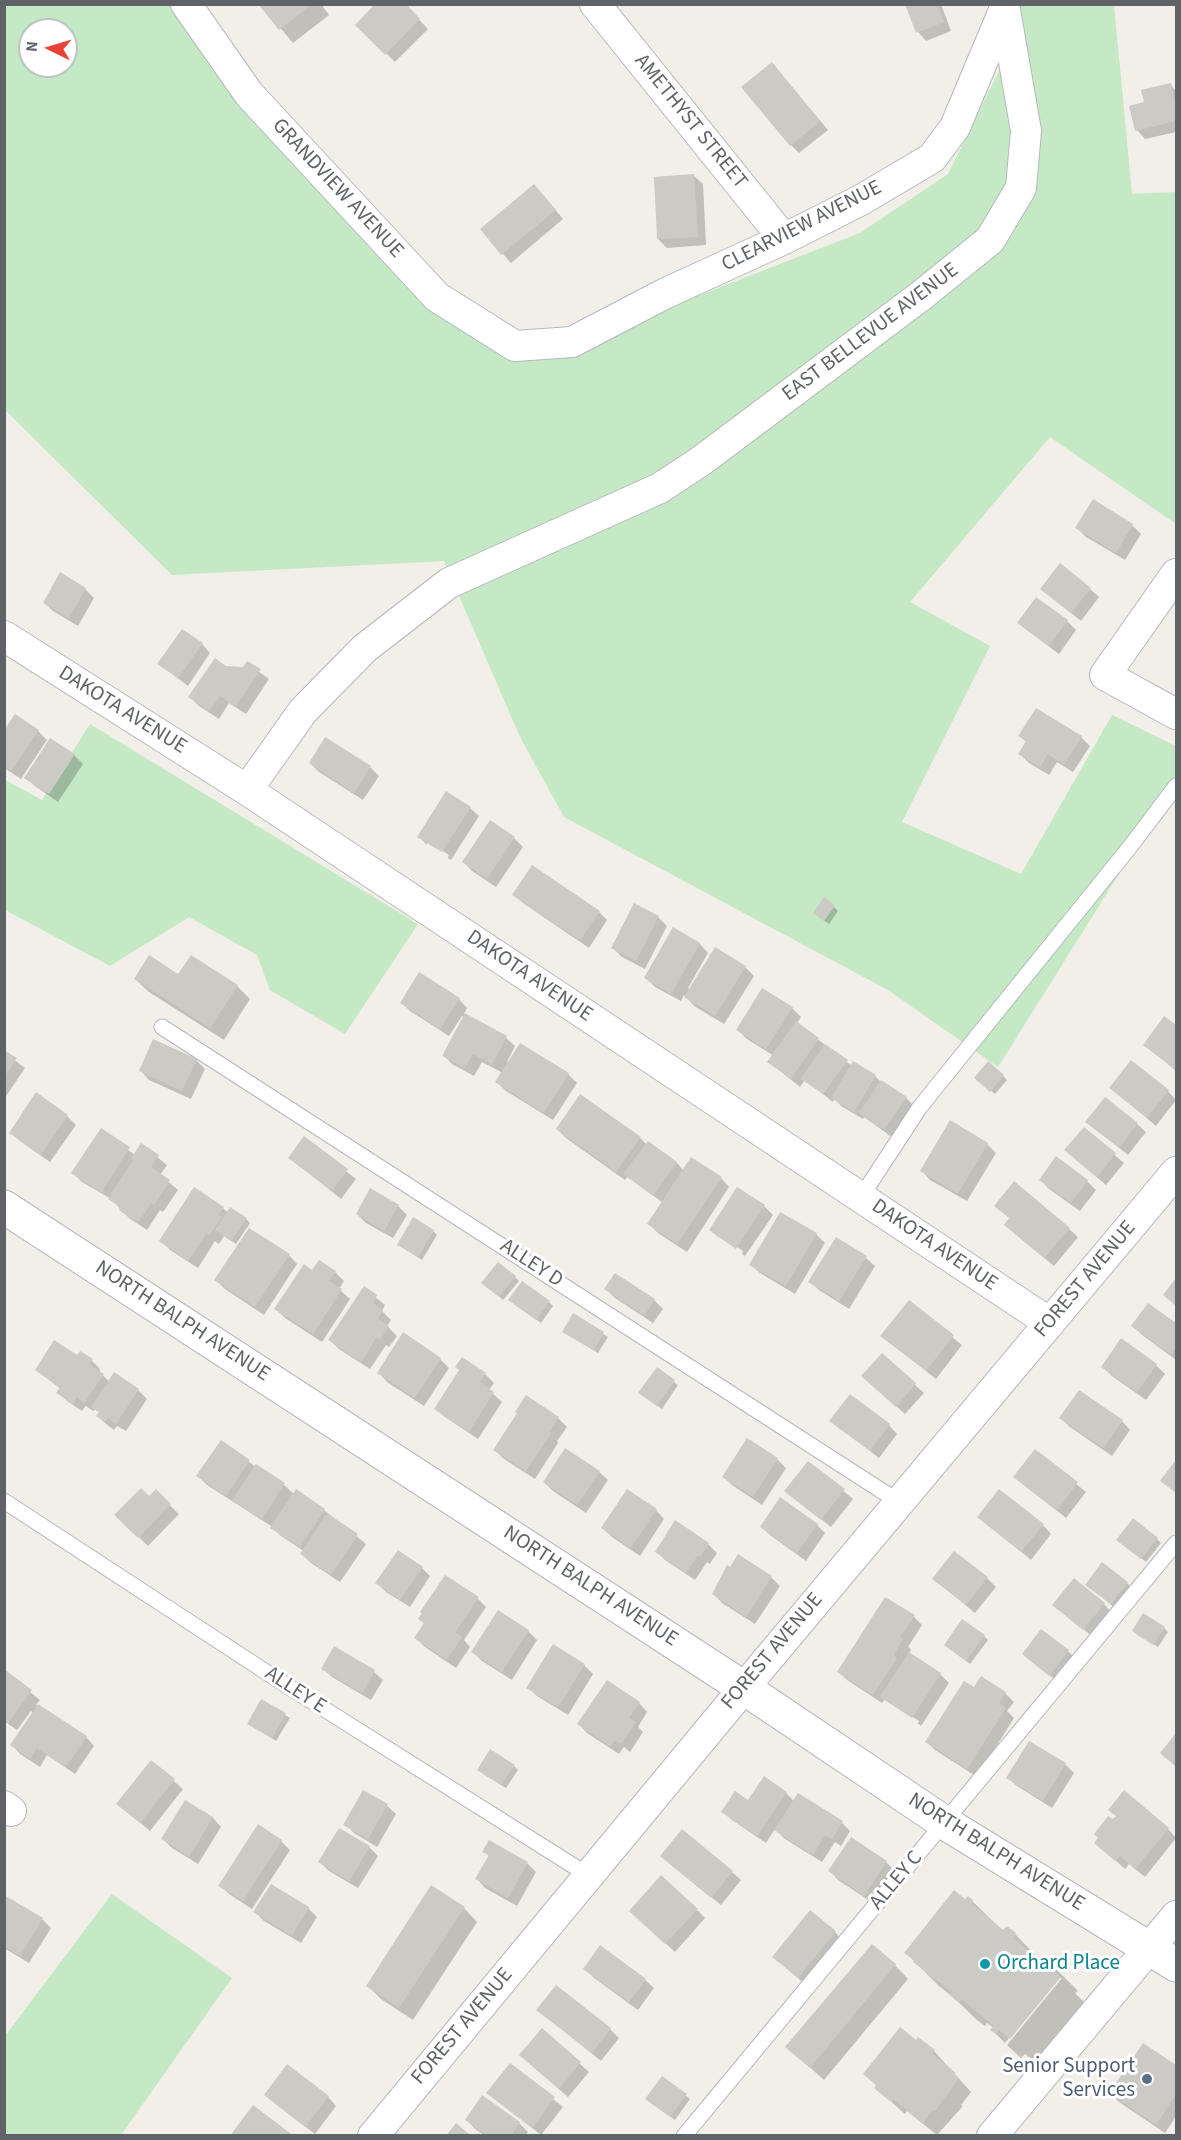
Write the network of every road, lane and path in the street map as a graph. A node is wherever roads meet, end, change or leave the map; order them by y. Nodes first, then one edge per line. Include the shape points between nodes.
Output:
1 (186, 4) edge
2 (595, 4) edge
3 (1005, 6) edge
4 (784, 239) junction
5 (515, 346) joint
6 (1176, 574) edge
7 (4, 636) edge
8 (1176, 714) edge
9 (1176, 786) edge
10 (247, 790) junction
11 (162, 1027) dead end
12 (1176, 1172) edge
13 (861, 1197) junction
14 (4, 1207) edge
15 (1050, 1323) junction
16 (4, 1501) edge
17 (899, 1502) junction
18 (1176, 1543) edge
19 (744, 1688) junction
20 (945, 1823) junction
21 (588, 1875) junction
22 (1176, 1916) edge
23 (1163, 1957) edge
24 (373, 2136) edge
25 (684, 2136) edge
26 (992, 2136) edge

1 - 5 street, GRANDVIEW AVENUE via 249,94 437,297
2 - 4 street, AMETHYST STREET
3 - 4 street, CLEARVIEW AVENUE via 955,127 932,158
3 - 10 street, EAST BELLEVUE AVENUE via 1026,131 1021,188 990,240 922,295 660,488 449,583 365,648 303,711
4 - 5 street, CLEARVIEW AVENUE via 572,342
6 - 8 street via 1105,675
7 - 10 street, DAKOTA AVENUE
9 - 13 lane via 920,1107
10 - 13 street, DAKOTA AVENUE
11 - 17 lane, ALLEY D
12 - 15 street, FOREST AVENUE
13 - 15 street, DAKOTA AVENUE
14 - 19 street, NORTH BALPH AVENUE
15 - 17 street, FOREST AVENUE
16 - 21 lane, ALLEY E
17 - 19 street, FOREST AVENUE
18 - 20 lane, ALLEY C
19 - 20 street, NORTH BALPH AVENUE
19 - 21 street, FOREST AVENUE
20 - 23 street, NORTH BALPH AVENUE
20 - 25 lane, ALLEY C
21 - 24 street, FOREST AVENUE
22 - 23 street
23 - 26 street

